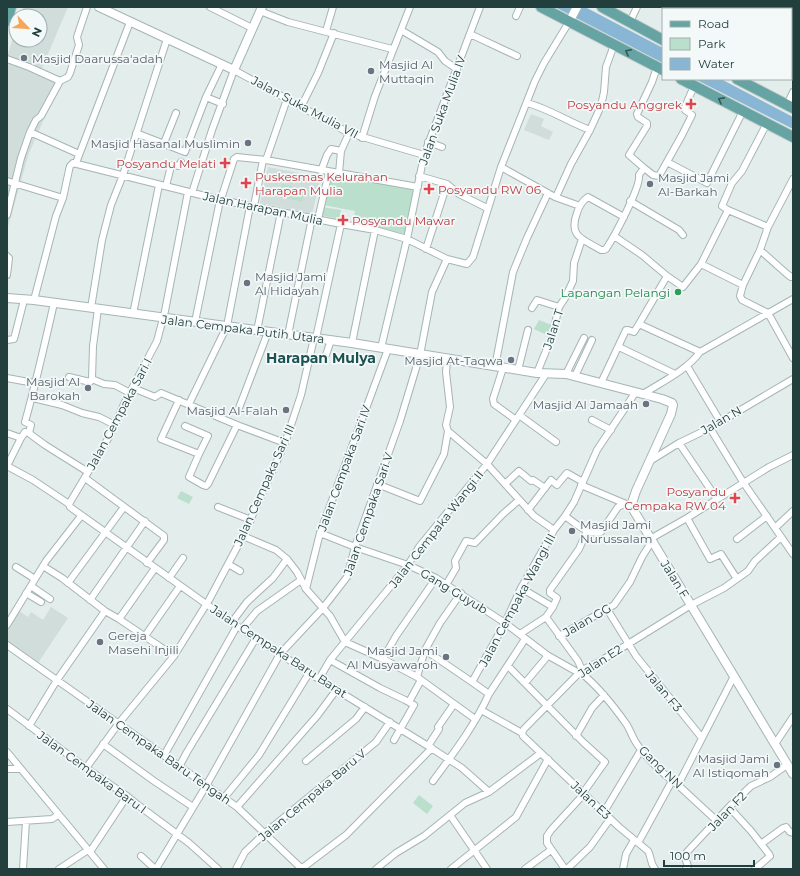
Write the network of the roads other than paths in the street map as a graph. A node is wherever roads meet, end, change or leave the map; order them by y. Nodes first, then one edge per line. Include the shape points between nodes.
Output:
1 (11, 7) edge
2 (87, 7) edge
3 (99, 7) edge
4 (333, 7) edge
5 (410, 7) edge
6 (480, 7) edge
7 (520, 7) edge
8 (541, 7) edge
9 (577, 7) edge
10 (602, 7) edge
11 (637, 7) edge
12 (213, 8) edge
13 (261, 9) edge
14 (516, 16) dead end
15 (570, 20) junction
16 (7, 21) edge
17 (130, 22) junction
18 (630, 22) junction
19 (252, 28) junction
20 (401, 30) junction
21 (326, 31) junction
22 (334, 33) junction
23 (470, 34) junction
24 (167, 39) junction
25 (662, 39) edge
26 (614, 45) junction
27 (392, 49) junction
28 (517, 56) dead end
29 (7, 59) edge
30 (222, 64) junction
31 (457, 69) junction
32 (660, 69) edge
33 (234, 70) junction
34 (683, 80) edge
35 (739, 80) edge
36 (60, 81) junction
37 (694, 86) junction
38 (793, 92) edge
39 (206, 97) junction
40 (287, 99) junction
41 (527, 103) junction
42 (223, 104) junction
43 (790, 106) edge
44 (301, 107) junction
45 (743, 111) junction
46 (176, 113) dead end
47 (767, 123) junction
48 (590, 130) junction
49 (30, 132) junction
50 (136, 133) junction
51 (349, 133) junction
52 (793, 137) edge
53 (362, 138) junction
54 (428, 142) junction
55 (164, 143) junction
56 (442, 147) dead end
57 (341, 151) junction
58 (79, 154) junction
59 (424, 155) junction
60 (265, 160) junction
61 (181, 162) dead end
62 (667, 162) junction
63 (76, 163) junction
64 (501, 167) junction
65 (644, 168) junction
66 (321, 171) junction
67 (328, 172) junction
68 (339, 174) junction
69 (123, 175) junction
70 (419, 176) junction
71 (793, 179) edge
72 (7, 181) edge
73 (15, 183) junction
74 (447, 184) junction
75 (162, 186) junction
76 (418, 187) junction
77 (190, 193) junction
78 (548, 193) junction
79 (556, 197) junction
80 (63, 198) junction
81 (221, 200) junction
82 (630, 201) junction
83 (252, 206) junction
84 (580, 206) junction
85 (487, 208) junction
86 (728, 210) junction
87 (281, 212) junction
88 (7, 215) edge
89 (624, 217) junction
90 (315, 218) junction
91 (341, 224) junction
92 (768, 227) junction
93 (376, 230) junction
94 (683, 235) dead end
95 (614, 236) junction
96 (582, 239) junction
97 (407, 240) junction
98 (426, 249) junction
99 (760, 250) junction
100 (7, 256) edge
101 (447, 258) junction
102 (701, 264) junction
103 (7, 275) edge
104 (667, 276) junction
105 (792, 278) edge
106 (743, 285) junction
107 (7, 298) edge
108 (793, 299) edge
109 (24, 300) junction
110 (34, 300) junction
111 (54, 303) junction
112 (559, 307) junction
113 (94, 308) junction
114 (532, 308) dead end
115 (768, 313) junction
116 (133, 314) junction
117 (164, 318) junction
118 (195, 322) junction
119 (639, 324) junction
120 (227, 326) junction
121 (257, 330) junction
122 (528, 330) dead end
123 (268, 332) junction
124 (288, 335) junction
125 (315, 338) junction
126 (584, 338) dead end
127 (7, 340) edge
128 (331, 340) junction
129 (592, 340) dead end
130 (352, 343) junction
131 (619, 346) junction
132 (384, 349) junction
133 (700, 352) junction
134 (326, 355) dead end
135 (420, 355) junction
136 (793, 358) edge
137 (447, 359) junction
138 (687, 366) junction
139 (499, 367) junction
140 (518, 370) junction
141 (537, 373) junction
142 (546, 374) junction
143 (566, 374) junction
144 (675, 374) junction
145 (574, 376) junction
146 (70, 377) dead end
147 (7, 378) edge
148 (92, 379) junction
149 (793, 379) edge
150 (34, 383) junction
151 (601, 383) junction
152 (131, 390) junction
153 (639, 393) junction
154 (33, 398) junction
155 (179, 400) junction
156 (189, 404) junction
157 (239, 408) dead end
158 (518, 417) junction
159 (592, 420) dead end
160 (720, 422) junction
161 (115, 425) junction
162 (237, 425) junction
163 (185, 426) dead end
164 (710, 428) junction
165 (611, 430) junction
166 (448, 431) junction
167 (7, 433) edge
168 (28, 433) junction
169 (21, 438) junction
170 (556, 442) dead end
171 (286, 443) junction
172 (679, 443) junction
173 (198, 454) junction
174 (793, 455) edge
175 (650, 461) junction
176 (487, 464) junction
177 (7, 466) edge
178 (87, 475) junction
179 (744, 482) junction
180 (582, 483) junction
181 (378, 484) junction
182 (505, 484) junction
183 (545, 488) junction
184 (519, 500) junction
185 (717, 500) junction
186 (627, 505) junction
187 (70, 506) junction
188 (124, 507) junction
189 (218, 507) dead end
190 (528, 510) junction
191 (793, 511) edge
192 (81, 516) junction
193 (566, 516) junction
194 (767, 516) junction
195 (687, 518) junction
196 (251, 520) junction
197 (145, 521) junction
198 (775, 528) junction
199 (554, 530) junction
200 (587, 531) junction
201 (105, 533) junction
202 (320, 533) junction
203 (243, 536) junction
204 (781, 536) junction
205 (737, 539) dead end
206 (651, 540) junction
207 (355, 547) junction
208 (126, 548) junction
209 (793, 554) edge
210 (183, 558) dead end
211 (287, 559) junction
212 (147, 563) junction
213 (228, 564) junction
214 (408, 565) junction
215 (43, 566) junction
216 (16, 567) dead end
217 (155, 568) junction
218 (240, 571) dead end
219 (169, 578) junction
220 (436, 578) junction
221 (35, 579) junction
222 (737, 579) junction
223 (301, 580) junction
224 (68, 583) junction
225 (446, 585) junction
226 (31, 586) junction
227 (180, 586) junction
228 (521, 588) junction
229 (306, 589) junction
230 (26, 593) junction
231 (461, 594) junction
232 (50, 599) dead end
233 (90, 600) junction
234 (41, 602) dead end
235 (207, 604) junction
236 (691, 605) junction
237 (553, 607) junction
238 (323, 608) junction
239 (607, 609) junction
240 (105, 611) junction
241 (546, 617) junction
242 (119, 619) junction
243 (232, 622) junction
244 (505, 623) junction
245 (7, 625) edge
246 (240, 628) junction
247 (144, 636) junction
248 (559, 636) junction
249 (523, 637) junction
250 (256, 638) junction
251 (345, 642) junction
252 (628, 643) junction
253 (7, 645) edge
254 (425, 650) junction
255 (280, 654) junction
256 (547, 655) junction
257 (174, 656) junction
258 (383, 659) junction
259 (330, 660) junction
260 (508, 666) junction
261 (580, 672) junction
262 (309, 673) junction
263 (734, 676) junction
264 (419, 678) junction
265 (319, 679) junction
266 (57, 680) junction
267 (472, 682) junction
268 (525, 683) junction
269 (337, 689) junction
270 (489, 694) junction
271 (604, 695) junction
272 (411, 704) junction
273 (454, 704) junction
274 (546, 705) junction
275 (365, 707) junction
276 (7, 709) edge
277 (481, 710) junction
278 (793, 717) edge
279 (475, 719) junction
280 (390, 722) junction
281 (119, 723) junction
282 (29, 726) junction
283 (401, 730) junction
284 (522, 733) junction
285 (576, 736) junction
286 (702, 738) junction
287 (394, 740) dead end
288 (104, 744) junction
289 (776, 744) junction
290 (430, 747) junction
291 (641, 750) junction
292 (7, 752) edge
293 (541, 753) junction
294 (163, 755) junction
295 (548, 759) junction
296 (449, 760) junction
297 (306, 761) dead end
298 (787, 765) junction
299 (179, 767) junction
300 (86, 768) junction
301 (7, 769) edge
302 (21, 769) junction
303 (793, 774) edge
304 (433, 781) dead end
305 (672, 781) junction
306 (678, 785) junction
307 (206, 786) junction
308 (489, 792) junction
309 (584, 794) junction
310 (127, 796) junction
311 (224, 798) junction
312 (193, 807) junction
313 (237, 807) junction
314 (729, 807) junction
315 (604, 812) junction
316 (58, 815) junction
317 (450, 815) junction
318 (610, 818) junction
319 (26, 821) junction
320 (717, 821) junction
321 (7, 822) edge
322 (265, 833) junction
323 (793, 833) edge
324 (178, 834) junction
325 (636, 841) junction
326 (761, 844) junction
327 (552, 850) junction
328 (89, 851) junction
329 (474, 851) junction
330 (141, 856) dead end
331 (23, 869) edge
332 (59, 869) edge
333 (104, 869) edge
334 (155, 869) edge
335 (218, 869) edge
336 (236, 869) edge
337 (301, 869) edge
338 (376, 869) edge
339 (450, 869) edge
340 (488, 869) edge
341 (525, 869) edge
342 (566, 869) edge
343 (623, 869) edge
344 (656, 869) edge
345 (686, 869) edge
346 (755, 869) edge

1 - 16 main road
2 - 36 street via 70,73
3 - 17 street
4 - 21 street
5 - 20 street
6 - 23 street, Jalan Suka Mulia IV
7 - 14 street
8 - 15 main road
9 - 15 street
10 - 18 main road
11 - 18 street
12 - 19 street
13 - 19 street
13 - 21 street via 288,22
15 - 26 main road
15 - 41 street via 544,63
17 - 24 street
17 - 58 street
18 - 25 main road
19 - 33 street
20 - 27 street
20 - 31 street via 438,52 445,61
21 - 22 street
22 - 27 street
22 - 44 street
23 - 28 street
23 - 31 street, Jalan Suka Mulia IV
24 - 30 street
24 - 50 street
32 -> 26 main road
26 - 48 street via 606,67 604,92
27 - 53 street
29 - 36 street
30 - 33 street
30 - 39 street
31 - 54 street, Jalan Suka Mulia IV
32 - 65 street via 637,114 647,126 629,155
33 - 40 street, Jalan Suka Mulia VII
33 - 42 street, Jalan Cempaka Sari I
34 - 37 main road
35 - 43 main road
36 - 49 street via 42,116 36,120
45 -> 37 main road
37 - 62 street via 685,107 692,115
38 - 43 street
39 - 42 street
39 - 55 street via 185,152
40 - 44 street, Jalan Suka Mulia VII
40 - 60 street
41 - 48 street via 544,108
41 - 64 street
42 - 77 street, Jalan Cempaka Sari I
44 - 51 street, Jalan Suka Mulia VII
45 - 47 main road
45 - 62 street via 708,183
46 - 55 street
47 - 52 main road
47 - 86 street via 742,171 732,183 722,206
48 - 79 street
49 - 58 street
49 - 73 street
50 - 55 street
50 - 69 street
51 - 53 street, Jalan Suka Mulia VII
51 - 57 street
53 - 59 street, Jalan Suka Mulia VII
54 - 56 street
54 - 59 street, Jalan Suka Mulia IV
57 - 66 street via 331,149
57 - 68 street
58 - 63 street
59 - 70 street, Jalan Suka Mulia IV
60 - 66 street
60 - 81 street via 237,157 234,159
60 - 83 street
61 - 75 street via 179,166 171,166
62 - 65 street via 659,176
63 - 69 street, Jalan Harapan Mulia
63 - 80 street via 70,166
64 - 78 street
64 - 85 street
65 - 82 street
66 - 67 street
67 - 68 street
67 - 90 street
68 - 76 street
69 - 75 street, Jalan Harapan Mulia
69 - 113 street via 111,205 102,240
70 - 74 street
70 - 76 street, Jalan Suka Mulia IV
71 - 92 street
72 - 73 street
73 - 80 street
73 - 88 street
74 - 85 street via 459,194
74 - 98 street
75 - 77 street, Jalan Harapan Mulia
75 - 116 street
76 - 97 street, Jalan Suka Mulia IV
77 - 81 street, Jalan Harapan Mulia
77 - 117 street, Jalan Cempaka Sari I
78 - 79 street
78 - 139 street via 513,272
79 - 84 street
80 - 110 street
81 - 83 street, Jalan Harapan Mulia
81 - 118 street
82 - 89 street
82 - 94 street via 679,230
83 - 87 street, Jalan Harapan Mulia
83 - 120 street
84 - 89 street via 586,198 591,198
84 - 96 street via 574,230
85 - 101 street, Jalan Harapan Mulia via 469,263
86 - 92 street
86 - 102 street
87 - 90 street, Jalan Harapan Mulia
87 - 121 street
89 - 95 street
90 - 91 street, Jalan Harapan Mulia
90 - 124 street
91 - 93 street, Jalan Harapan Mulia
91 - 125 street, Jalan Cempaka Sari III
92 - 99 street
93 - 97 street, Jalan Harapan Mulia
93 - 130 street
95 - 96 street via 604,250
95 - 104 street
96 - 112 street, Jalan T via 574,263 572,281
97 - 98 street, Jalan Harapan Mulia
97 - 132 street, Jalan Cempaka Sari IV
98 - 101 street, Jalan Harapan Mulia
99 - 105 street
99 - 106 street
100 - 103 street via 10,261
101 - 135 street, Jalan Cempaka Sari V via 432,292
102 - 104 street via 683,287
102 - 106 street
104 - 119 street
106 - 115 street via 741,299
107 - 109 street, Jalan Cempaka Putih Utara
108 - 115 street
109 - 110 street, Jalan Cempaka Putih Utara
109 - 127 street via 14,339
110 - 111 street, Jalan Cempaka Putih Utara
111 - 113 street, Jalan Cempaka Putih Utara
111 - 150 street
112 - 114 street via 537,300
112 - 141 street, Jalan T via 552,336
113 - 116 street, Jalan Cempaka Putih Utara
113 - 148 street
115 - 133 street
115 - 136 street
116 - 117 street, Jalan Cempaka Putih Utara
117 - 118 street, Jalan Cempaka Putih Utara
117 - 152 street, Jalan Cempaka Sari I via 154,349
118 - 120 street, Jalan Cempaka Putih Utara
119 - 131 street via 634,332 626,330
119 - 133 street
120 - 121 street, Jalan Cempaka Putih Utara
120 - 156 street
121 - 123 street, Jalan Cempaka Putih Utara
122 - 140 street
123 - 124 street, Jalan Cempaka Putih Utara
123 - 157 street
124 - 125 street, Jalan Cempaka Putih Utara
125 - 128 street, Jalan Cempaka Putih Utara
125 - 171 street, Jalan Cempaka Sari III
126 - 143 street
128 - 130 street, Jalan Cempaka Putih Utara
128 - 134 street
129 - 145 street
130 - 132 street, Jalan Cempaka Putih Utara
131 - 144 street
131 - 151 street
132 - 135 street, Jalan Cempaka Putih Utara
132 - 202 street, Jalan Cempaka Sari IV
133 - 138 street
135 - 137 street, Jalan Cempaka Putih Utara
135 - 181 street, Jalan Cempaka Sari V
137 - 139 street, Jalan Cempaka Putih Utara
137 - 166 street via 450,407 446,425
138 - 144 street
138 - 160 street
139 - 140 street, Jalan Cempaka Putih Utara
139 - 158 street via 493,402
140 - 141 street, Jalan Cempaka Putih Utara
141 - 142 street, Jalan Cempaka Putih Utara
142 - 143 street, Jalan Cempaka Putih Utara
142 - 158 street, Jalan Cempaka Wangi II
143 - 145 street, Jalan Cempaka Putih Utara
144 - 153 street
145 - 151 street, Jalan Cempaka Putih Utara
146 - 148 street via 90,382
147 - 150 street
148 - 152 street
149 - 160 street, Jalan N
150 - 154 street
151 - 153 street, Jalan Cempaka Putih Utara
152 - 155 street via 155,397 161,392
152 - 161 street, Jalan Cempaka Sari I
153 - 165 street, Jalan Cempaka Wangi III
153 - 175 street via 668,401 673,405
154 - 161 street via 99,417
154 - 168 street via 26,423 31,425
155 - 156 street
155 - 173 street via 161,439
156 - 162 street
158 - 170 street
158 - 176 street, Jalan Cempaka Wangi II
159 - 165 street
160 - 164 street, Jalan N
161 - 178 street, Jalan Cempaka Sari I
162 - 171 street
162 - 173 street via 206,486 189,477
163 - 173 street via 208,436
164 - 172 street, Jalan N
164 - 179 street
165 - 180 street, Jalan Cempaka Wangi III via 597,450
166 - 176 street
166 - 181 street via 444,454 420,501
167 - 169 street
168 - 169 street via 25,432
168 - 178 street
169 - 177 street
171 - 196 street, Jalan Cempaka Sari III
172 - 175 street, Jalan N
172 - 185 street
174 - 179 street
175 - 186 street
176 - 182 street
176 - 214 street, Jalan Cempaka Wangi II via 419,547
177 - 187 street, Jalan Cempaka Baru Barat via 33,480
178 - 187 street, Jalan Cempaka Sari I
178 - 188 street via 92,482
179 - 185 street
179 - 194 street
180 - 183 street via 567,473 557,485 551,480
180 - 186 street
180 - 193 street, Jalan Cempaka Wangi III
181 - 207 street, Jalan Cempaka Sari V
182 - 183 street via 518,471
182 - 184 street
183 - 190 street
184 - 190 street
184 - 225 street via 474,544 466,541 455,561 456,568
185 - 195 street
186 - 200 street via 618,506 601,532 597,534
186 - 206 street, Jalan F
187 - 192 street, Jalan Cempaka Baru Barat
188 - 197 street
188 - 201 street
189 - 196 street
190 - 199 street
191 - 198 street
192 - 201 street, Jalan Cempaka Baru Barat
192 - 215 street
193 - 199 street, Jalan Cempaka Wangi III
193 - 200 street
194 - 198 street
194 - 205 street
195 - 206 street
195 - 222 street via 710,559 721,554
196 - 203 street, Jalan Cempaka Sari III
197 - 208 street
197 - 212 street via 165,537
198 - 204 street
199 - 228 street, Jalan Cempaka Wangi III
200 - 237 street via 579,549 550,590 557,598
201 - 208 street, Jalan Cempaka Baru Barat
201 - 224 street
202 - 207 street, Gang Guyub
202 - 229 street, Jalan Cempaka Sari IV
203 - 211 street via 276,550
203 - 213 street, Jalan Cempaka Sari III
204 - 209 street
204 - 222 street, Jalan E2
206 - 236 street, Jalan F
206 - 239 street, Jalan GG via 630,582 614,605
207 - 214 street, Gang Guyub
207 - 238 street, Jalan Cempaka Sari V via 344,581
208 - 212 street, Jalan Cempaka Baru Barat
208 - 233 street
210 - 219 street
211 - 223 street
211 - 243 street
212 - 217 street, Jalan Cempaka Baru Barat
213 - 218 street
213 - 235 street, Jalan Cempaka Sari III
214 - 220 street, Gang Guyub
214 - 251 street, Jalan Cempaka Wangi II
215 - 221 street
215 - 224 street
216 - 221 street
217 - 219 street, Jalan Cempaka Baru Barat
217 - 242 street
219 - 227 street, Jalan Cempaka Baru Barat
220 - 225 street, Gang Guyub
220 - 258 street
221 - 226 street
222 - 236 street, Jalan E2
223 - 229 street
223 - 246 street via 257,611
224 - 233 street
225 - 231 street, Gang Guyub
226 - 230 street
226 - 232 street
227 - 235 street, Jalan Cempaka Baru Barat
227 - 247 street
228 - 237 street
228 - 244 street, Jalan Cempaka Wangi III
229 - 238 street
230 - 234 street
230 - 245 street
231 - 244 street, Gang Guyub
231 - 254 street
233 - 240 street
235 - 243 street, Jalan Cempaka Baru Barat
235 - 257 street, Jalan Cempaka Sari III
236 - 252 street, Jalan E2
236 - 263 street, Jalan F
237 - 241 street
238 - 251 street
238 - 255 street, Jalan Cempaka Sari V
239 - 248 street, Jalan GG
239 - 252 street, Jalan F3
240 - 242 street
240 - 266 street
241 - 248 street
241 - 249 street
242 - 247 street
243 - 246 street, Jalan Cempaka Baru Barat
244 - 249 street, Gang Guyub
244 - 267 street, Jalan Cempaka Wangi III
246 - 250 street, Jalan Cempaka Baru Barat
246 - 294 street
247 - 257 street
248 - 261 street via 578,661
249 - 256 street, Gang Guyub
249 - 260 street
250 - 255 street, Jalan Cempaka Baru Barat
250 - 299 street
251 - 258 street
251 - 259 street, Jalan Cempaka Wangi II
252 - 261 street, Jalan E2
252 - 286 street, Jalan F3 via 647,671
253 - 266 street, Jalan Cempaka Baru Tengah
254 - 264 street
254 - 267 street
255 - 262 street, Jalan Cempaka Baru Barat
255 - 307 street, Jalan Cempaka Sari V
256 - 261 street, Gang Guyub
256 - 268 street
257 - 281 street, Jalan Cempaka Sari III
258 - 264 street
259 - 265 street, Jalan Cempaka Wangi II
259 - 272 street
260 - 268 street
260 - 270 street
261 - 271 street, Gang NN
261 - 274 street, Jalan E2
262 - 265 street, Jalan Cempaka Baru Barat
262 - 311 street via 259,754
263 - 286 street
263 - 289 street, Jalan F
264 - 272 street
264 - 273 street
265 - 269 street, Jalan Cempaka Baru Barat
266 - 281 street, Jalan Cempaka Baru Tengah
266 - 282 street
267 - 270 street
268 - 274 street
269 - 275 street, Jalan Cempaka Baru Barat
269 - 313 street via 317,716
270 - 277 street
271 - 285 street via 592,708
271 - 291 street, Gang NN via 628,727
272 - 283 street
273 - 279 street
273 - 290 street via 438,727
274 - 284 street, Jalan E2
274 - 285 street
275 - 280 street, Jalan Cempaka Baru Barat
275 - 297 street via 356,719
276 - 282 street, Jalan Cempaka Baru I
277 - 279 street
277 - 284 street, Jalan E3
278 - 289 street
279 - 296 street
280 - 283 street, Jalan Cempaka Baru Barat
280 - 322 street, Jalan Cempaka Baru V via 376,742
281 - 288 street, Jalan Cempaka Sari III
281 - 294 street, Jalan Cempaka Baru Tengah
282 - 300 street, Jalan Cempaka Baru I
283 - 287 street
283 - 290 street, Jalan Cempaka Baru Barat
284 - 293 street, Jalan E3
285 - 309 street via 606,763
286 - 306 street
288 - 300 street, Jalan Cempaka Sari III
288 - 312 street via 154,782
289 - 298 street, Jalan F
290 - 296 street, Jalan Cempaka Baru Barat
290 - 337 street via 346,834
291 - 305 street, Gang NN
291 - 315 street
292 - 302 street
293 - 295 street, Jalan E3
293 - 308 street
294 - 299 street, Jalan Cempaka Baru Tengah
295 - 309 street, Jalan E3
295 - 329 street via 516,817
296 - 304 street
296 - 308 street, Jalan Cempaka Baru Barat via 469,773
298 - 303 street, Jalan F
298 - 314 street, Jalan F2 via 751,786
299 - 307 street, Jalan Cempaka Baru Tengah
300 - 310 street, Jalan Cempaka Baru I
301 - 302 street
302 - 316 street
305 - 306 street, Gang NN
305 - 325 street
306 - 320 street, Gang NN
307 - 311 street, Jalan Cempaka Baru Tengah
307 - 312 street, Jalan Cempaka Sari V
308 - 317 street via 465,803
309 - 315 street, Jalan E3
309 - 327 street via 547,836 547,843
310 - 324 street, Jalan Cempaka Baru I
310 - 328 street
311 - 313 street, Jalan Cempaka Baru Tengah
312 - 324 street, Jalan Cempaka Sari V
313 - 322 street, Jalan Cempaka Baru Tengah
314 - 320 street, Jalan F2
314 - 326 street
315 - 318 street, Jalan E3
316 - 319 street via 52,819
316 - 328 street
317 - 329 street
317 - 338 street
318 - 325 street, Jalan E3
318 - 342 street via 590,847
319 - 321 street
319 - 331 street
320 - 345 street, Jalan F2 via 687,852
322 - 336 street, Jalan Cempaka Baru V via 245,852
322 - 337 street, Jalan Cempaka Baru Tengah
323 - 326 street via 786,827 783,828
324 - 334 street, Jalan Cempaka Sari V
324 - 335 street, Jalan Cempaka Baru I
325 - 343 street via 626,854
325 - 344 street, Jalan E3 via 648,851 650,861
326 - 346 street via 770,856
327 - 341 street
327 - 342 street
328 - 332 street
328 - 333 street
329 - 339 street
329 - 340 street
330 - 334 street

